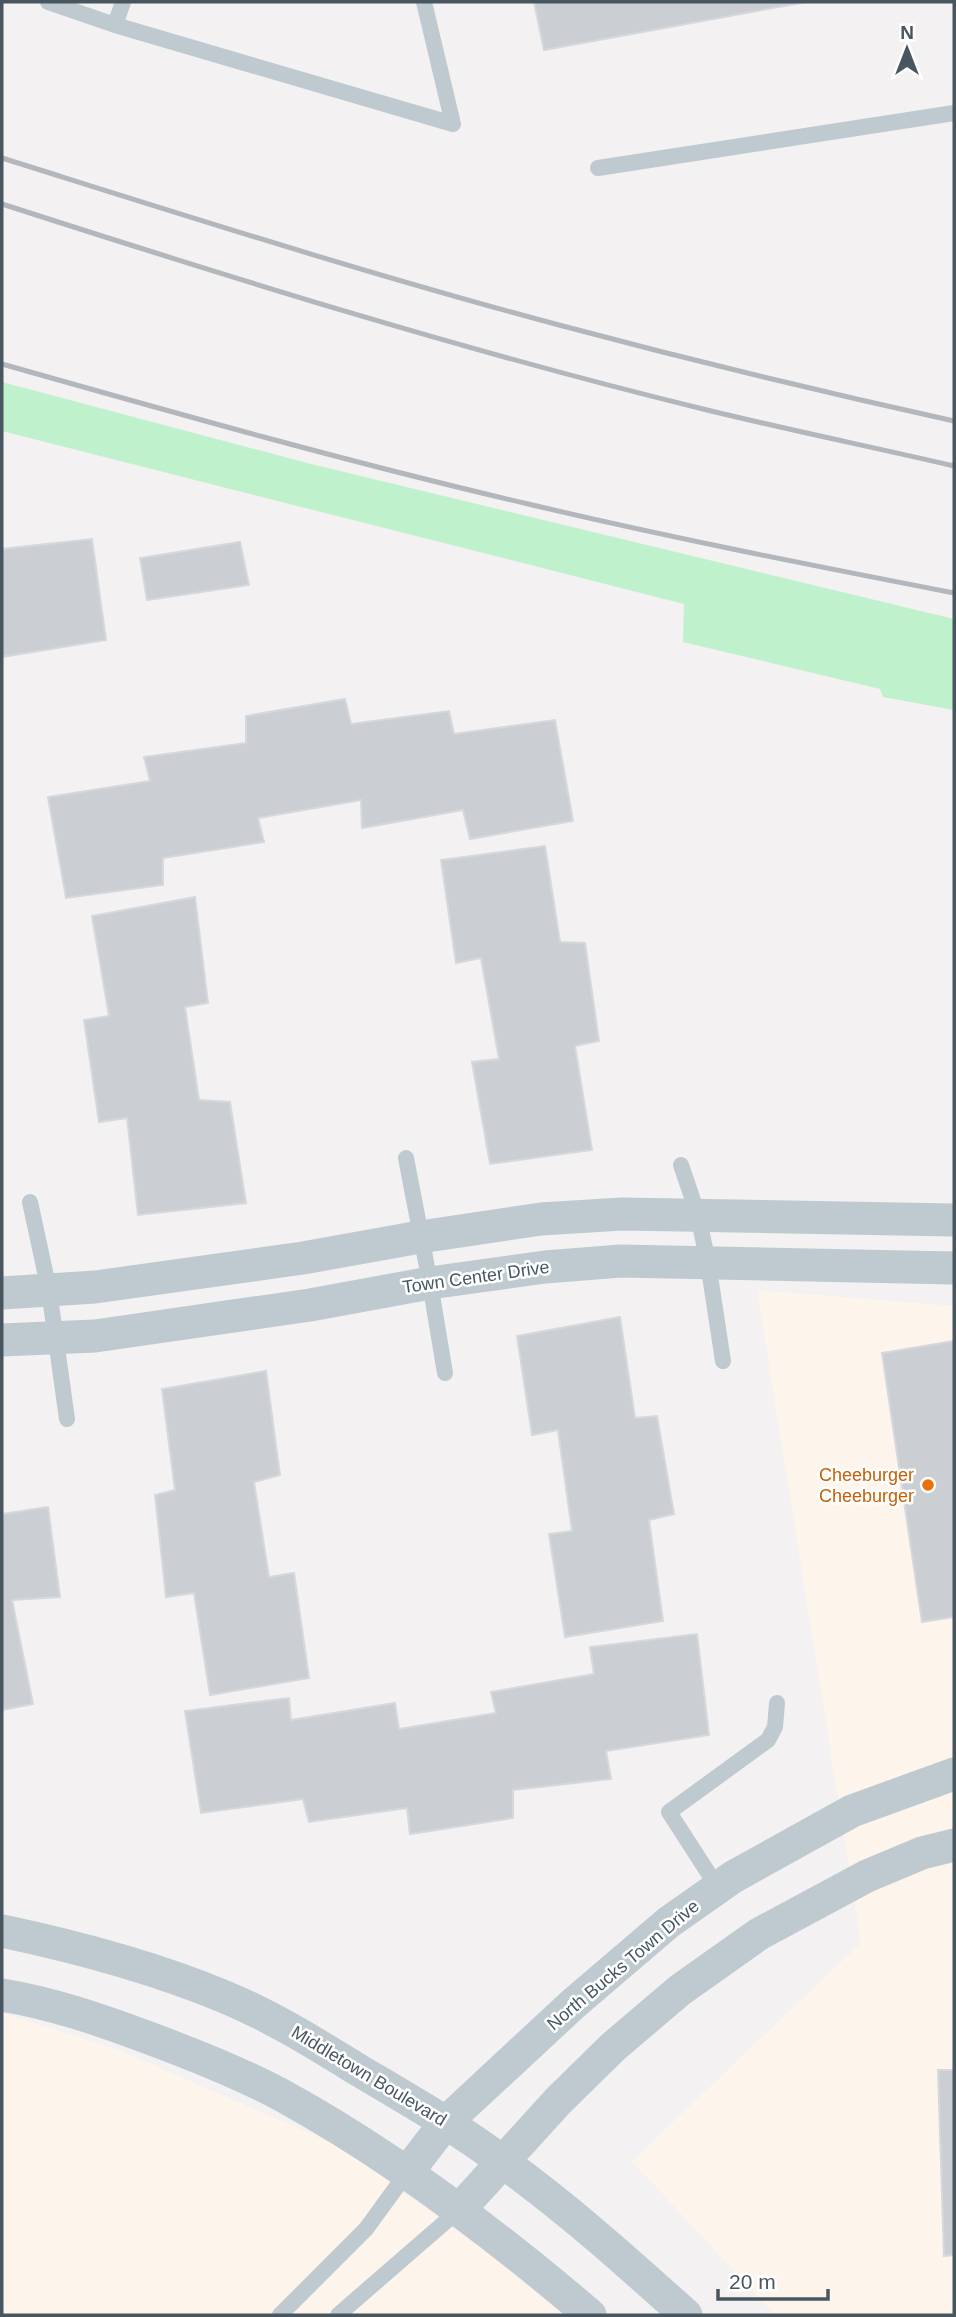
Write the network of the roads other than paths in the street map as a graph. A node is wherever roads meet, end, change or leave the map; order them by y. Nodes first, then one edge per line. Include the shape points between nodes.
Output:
1 (48, 2) edge
2 (123, 2) edge
3 (424, 2) edge
4 (116, 25) junction
5 (954, 113) edge
6 (597, 168) dead end
7 (406, 1158) dead end
8 (681, 1165) dead end
9 (30, 1202) dead end
10 (698, 1215) junction
11 (954, 1220) edge
12 (420, 1237) junction
13 (708, 1263) junction
14 (954, 1268) edge
15 (430, 1283) junction
16 (49, 1290) junction
17 (2, 1293) edge
18 (56, 1338) junction
19 (2, 1340) edge
20 (723, 1361) dead end
21 (445, 1373) dead end
22 (67, 1419) dead end
23 (777, 1703) dead end
24 (954, 1774) edge
25 (954, 1845) edge
26 (718, 1888) junction
27 (2, 1931) edge
28 (2, 1995) edge
29 (446, 2122) junction
30 (503, 2162) junction
31 (406, 2174) junction
32 (459, 2210) junction
33 (280, 2315) edge
34 (338, 2315) edge
35 (590, 2315) edge
36 (686, 2315) edge

1 - 4 lane
2 - 4 lane
3 - 4 lane via 453,124
5 - 6 lane
7 - 12 lane
8 - 10 lane
9 - 16 lane
10 - 11 street
10 - 12 street via 541,1219
10 - 13 lane
12 - 15 lane
12 - 16 street via 303,1258
13 - 14 street, Town Center Drive
13 - 15 street, Town Center Drive via 621,1261 545,1266
13 - 20 lane
15 - 18 street, Town Center Drive via 310,1305
15 - 21 lane
16 - 17 street
16 - 18 lane
18 - 19 street, Town Center Drive
18 - 22 lane
23 - 26 lane via 775,1727 768,1740 668,1812
24 - 26 street, North Bucks Town Drive via 852,1811
25 - 30 street via 867,1875 759,1934 680,1990 612,2047
26 - 29 street, North Bucks Town Drive via 669,1922 573,2004
27 - 29 street, Middletown Boulevard via 149,1968 226,1998 287,2026
28 - 31 street via 94,2017 208,2060 338,2128
29 - 30 street, Middletown Boulevard
29 - 31 street, North Bucks Town Drive
30 - 32 street
30 - 36 street, Middletown Boulevard via 588,2228
31 - 32 street
31 - 33 lane via 366,2229
32 - 34 lane
32 - 35 street

